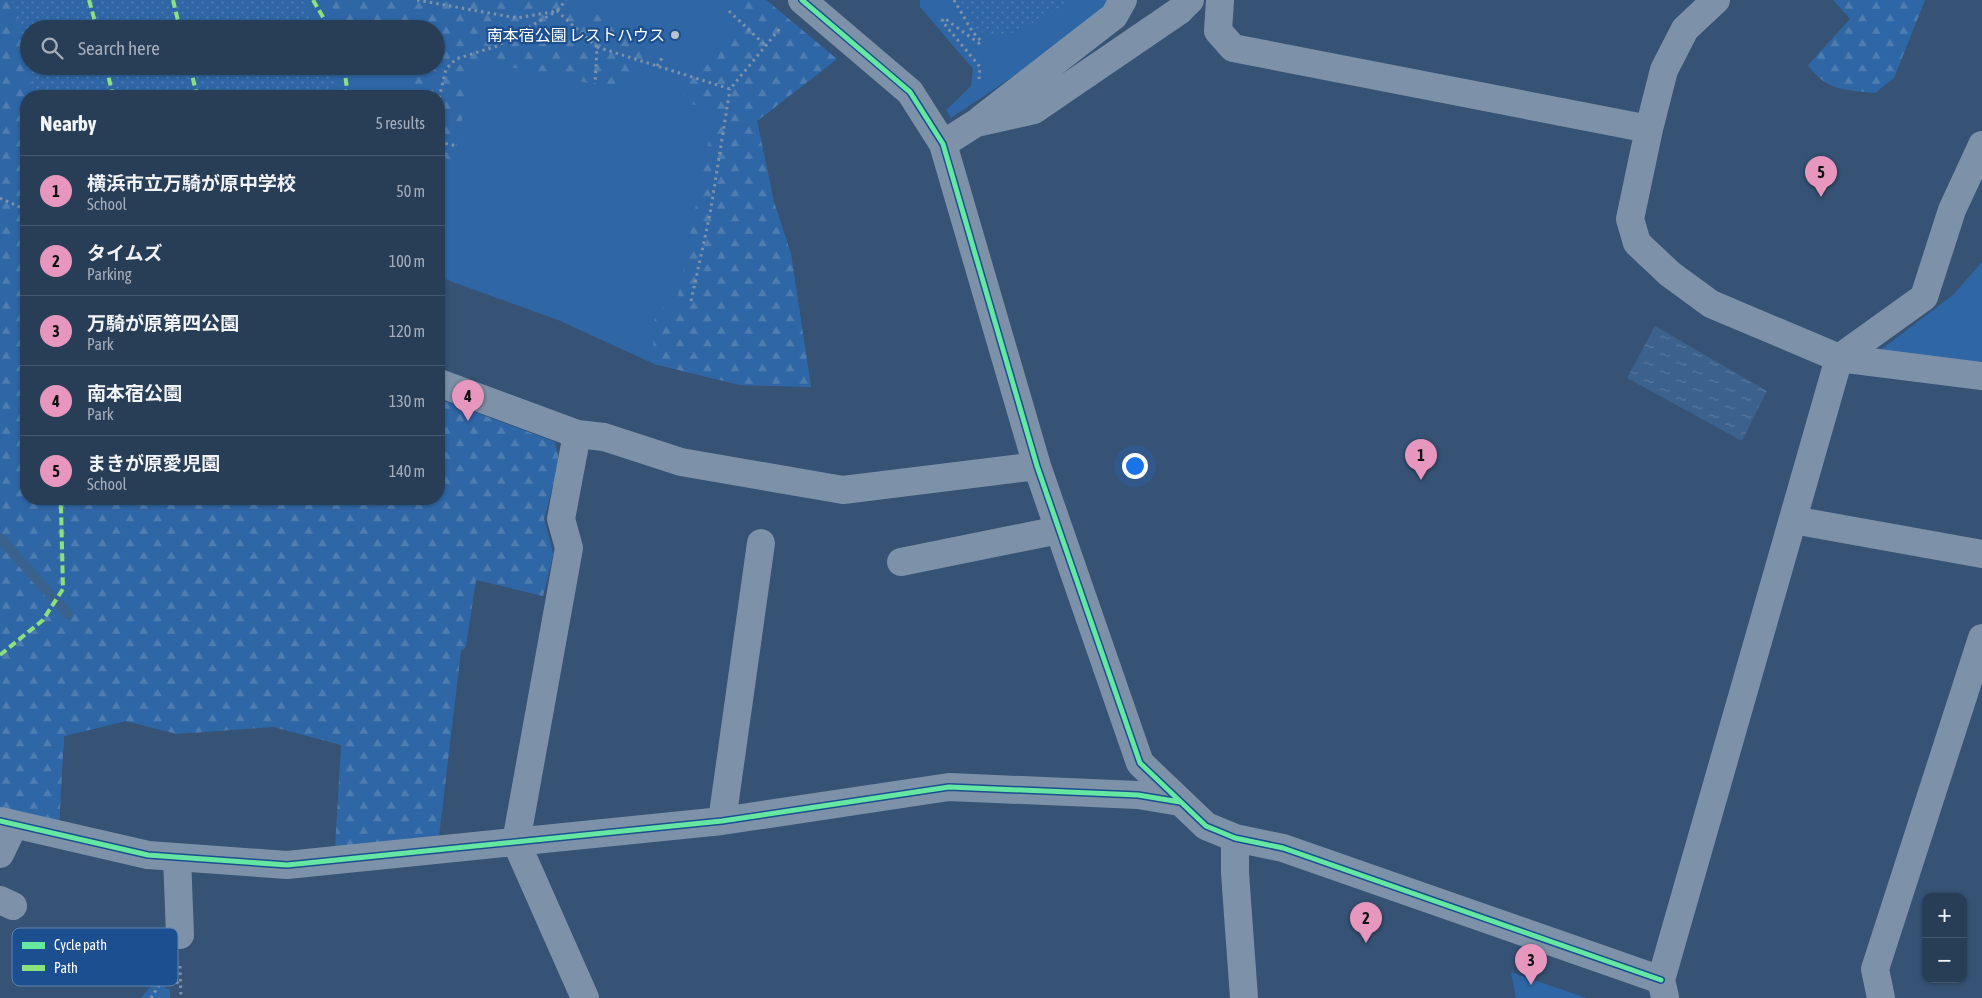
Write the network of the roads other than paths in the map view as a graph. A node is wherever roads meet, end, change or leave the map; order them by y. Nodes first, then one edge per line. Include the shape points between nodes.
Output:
1 (803, 0) edge
2 (1123, 0) edge
3 (1190, 0) edge
4 (1220, 0) edge
5 (1716, 0) edge
6 (976, 123) junction
7 (1649, 129) junction
8 (943, 144) junction
9 (1982, 144) edge
10 (1839, 358) junction
11 (1982, 376) edge
12 (445, 385) edge
13 (577, 434) junction
14 (1037, 466) junction
15 (1793, 520) junction
16 (1059, 530) junction
17 (761, 543) dead end
18 (1982, 554) edge
19 (901, 562) dead end
20 (1982, 638) edge
21 (1180, 802) junction
22 (722, 821) junction
23 (7, 823) edge
24 (1235, 838) junction
25 (516, 842) junction
26 (0, 854) edge
27 (177, 857) junction
28 (180, 935) dead end
29 (1663, 989) edge
30 (584, 998) edge
31 (1244, 998) edge
32 (1881, 998) edge

1 - 8 street via 910,92
2 - 6 street via 1114,16
3 - 6 street via 1179,11 1034,110
4 - 7 street via 1218,31 1233,48
5 - 7 street via 1685,29 1664,70
6 - 8 street
7 - 10 street via 1630,219 1637,243 1670,274 1712,304
8 - 14 street
9 - 10 street via 1952,210 1924,297
10 - 11 street
10 - 15 street
12 - 13 street
13 - 14 street via 604,437 681,462 843,490
13 - 25 street via 561,520 569,548
14 - 16 street
15 - 18 street
15 - 29 street
16 - 19 street
16 - 21 street via 1140,763
17 - 22 street
20 - 32 street via 1875,969
21 - 22 street via 1138,795 948,787
21 - 24 street via 1206,826
22 - 25 street
23 - 26 street
23 - 27 street via 148,855
24 - 29 street via 1283,848
24 - 31 street
25 - 27 street via 287,865
25 - 30 street
27 - 28 street

